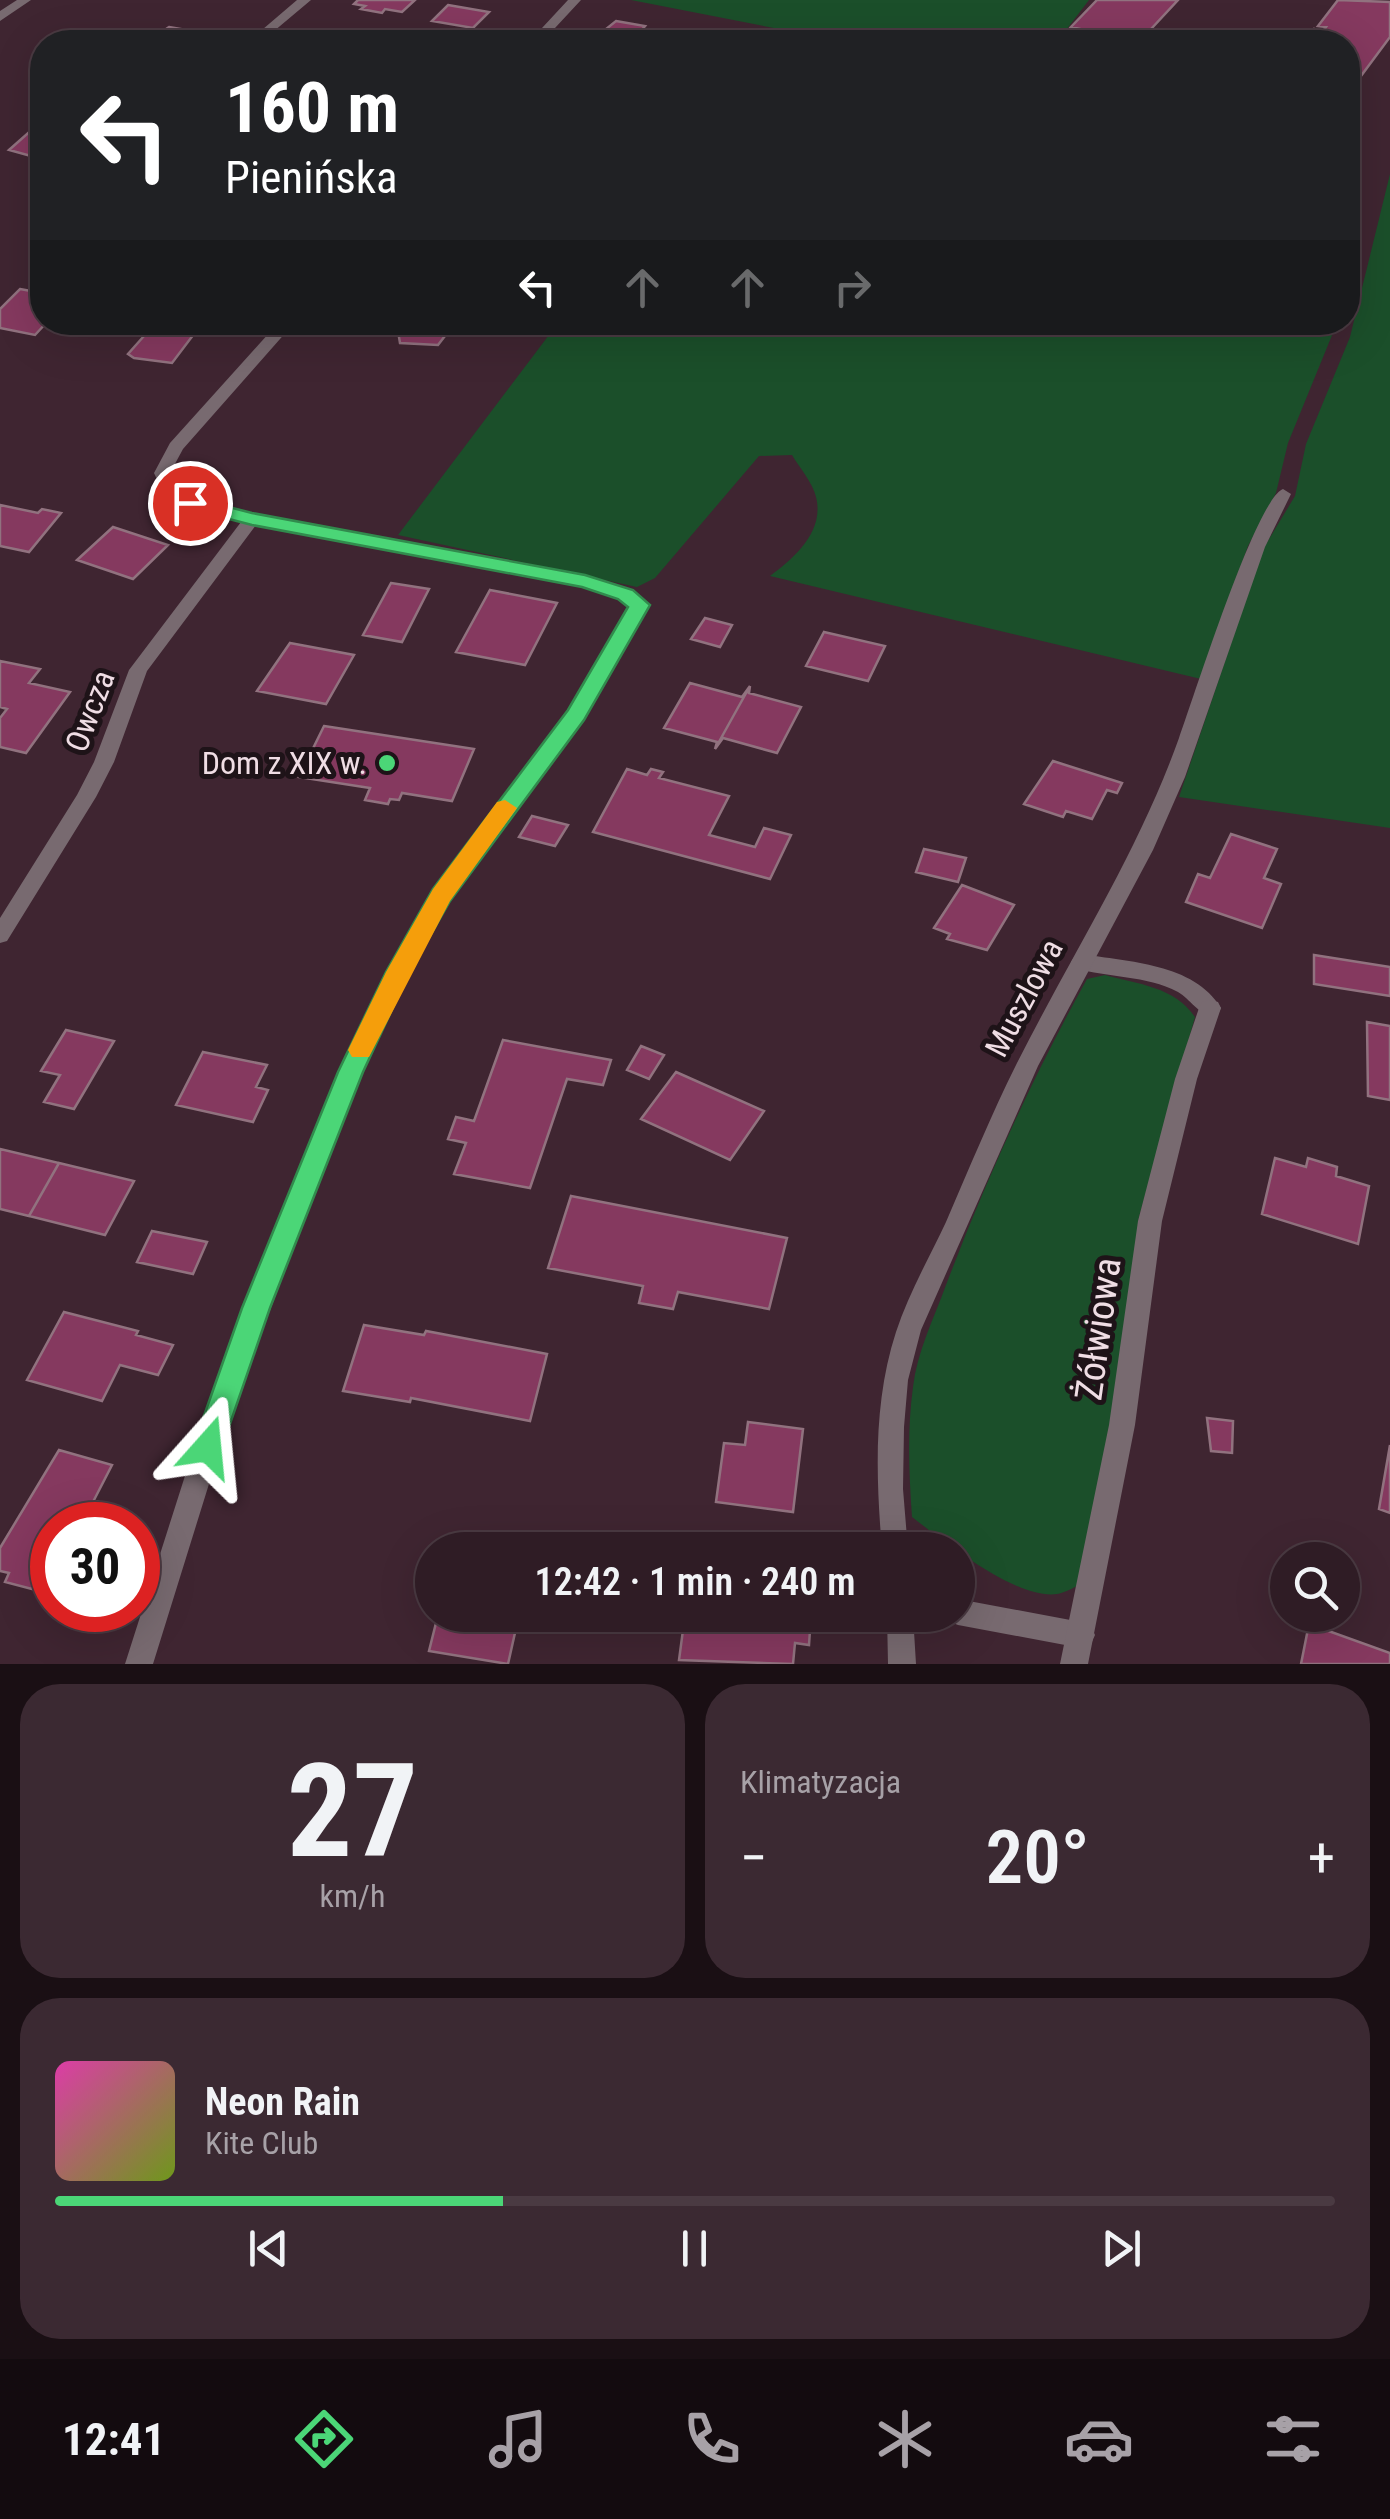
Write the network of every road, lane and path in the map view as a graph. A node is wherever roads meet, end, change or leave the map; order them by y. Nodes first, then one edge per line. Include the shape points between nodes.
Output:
1 (25, 0) edge
2 (305, 0) edge
3 (574, 0) edge
4 (0, 17) edge
5 (269, 30) edge
6 (546, 30) edge
7 (276, 335) edge
8 (1283, 494) dead end
9 (252, 519) junction
10 (0, 934) edge
11 (1082, 962) junction
12 (894, 1532) edge
13 (975, 1615) edge
14 (901, 1632) edge
15 (1081, 1636) junction
16 (139, 1664) edge
17 (902, 1664) edge
18 (1074, 1664) edge

1 - 4 street
2 - 5 street
3 - 6 street
7 - 9 street via 176,447 162,473 166,485 190,503
8 - 11 street, Muszlowa via 1256,547 1176,777
9 - 10 street, Owcza via 138,670 86,797
9 - 16 street via 585,582 640,605 576,714 442,895 350,1072 225,1394
11 - 12 street, Muszlowa via 1027,1065 909,1330 891,1427
11 - 15 street, Żółwiowa via 1183,983 1210,1008 1150,1220 1122,1425
13 - 15 street
14 - 17 street
15 - 18 street, Żółwiowa

